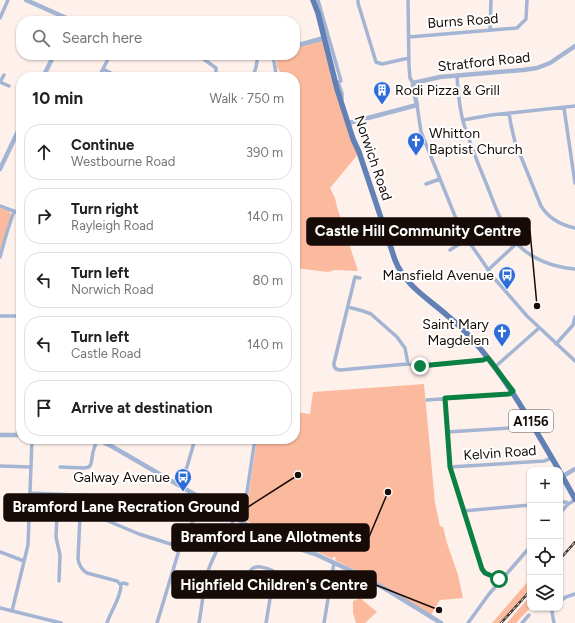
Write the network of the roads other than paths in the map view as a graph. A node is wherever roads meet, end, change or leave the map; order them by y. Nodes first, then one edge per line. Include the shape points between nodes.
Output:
1 (8, 0) edge
2 (26, 0) edge
3 (313, 0) edge
4 (318, 0) edge
5 (358, 0) edge
6 (408, 0) edge
7 (491, 0) edge
8 (527, 0) edge
9 (60, 16) edge
10 (0, 18) edge
11 (490, 30) junction
12 (409, 37) junction
13 (324, 38) junction
14 (300, 45) edge
15 (575, 46) edge
16 (409, 58) junction
17 (52, 60) edge
18 (108, 60) edge
19 (205, 60) edge
20 (257, 60) edge
21 (274, 60) edge
22 (103, 69) junction
23 (46, 72) edge
24 (102, 72) edge
25 (109, 72) edge
26 (215, 72) edge
27 (254, 72) edge
28 (276, 72) edge
29 (4, 75) dead end
30 (457, 76) junction
31 (0, 82) edge
32 (413, 83) junction
33 (337, 85) junction
34 (9, 86) dead end
35 (416, 106) junction
36 (575, 106) edge
37 (564, 108) junction
38 (509, 113) junction
39 (463, 120) junction
40 (349, 123) junction
41 (16, 135) edge
42 (0, 169) edge
43 (440, 179) junction
44 (575, 182) edge
45 (426, 184) dead end
46 (0, 206) edge
47 (14, 211) joint
48 (575, 228) edge
49 (467, 239) junction
50 (517, 244) junction
51 (450, 250) dead end
52 (0, 257) edge
53 (488, 270) junction
54 (575, 270) edge
55 (360, 278) dead end
56 (348, 307) junction
57 (0, 316) edge
58 (16, 316) edge
59 (575, 317) edge
60 (539, 328) junction
61 (556, 344) junction
62 (488, 358) junction
63 (575, 361) edge
64 (408, 364) junction
65 (495, 367) junction
66 (513, 391) junction
67 (445, 398) junction
68 (427, 400) dead end
69 (533, 424) junction
70 (448, 432) junction
71 (0, 435) edge
72 (16, 435) edge
73 (32, 444) edge
74 (95, 444) edge
75 (106, 444) edge
76 (194, 444) edge
77 (254, 444) edge
78 (552, 458) junction
79 (0, 466) edge
80 (31, 467) junction
81 (450, 467) junction
82 (557, 467) edge
83 (62, 468) dead end
84 (575, 469) edge
85 (563, 472) edge
86 (563, 477) edge
87 (177, 484) junction
88 (30, 493) junction
89 (58, 494) junction
90 (81, 495) junction
91 (99, 496) dead end
92 (575, 500) edge
93 (205, 501) junction
94 (563, 502) edge
95 (568, 504) junction
96 (527, 505) edge
97 (563, 510) edge
98 (463, 511) junction
99 (81, 513) junction
100 (235, 518) junction
101 (241, 521) junction
102 (180, 547) junction
103 (527, 550) edge
104 (0, 552) edge
105 (24, 561) junction
106 (334, 563) junction
107 (249, 580) dead end
108 (500, 580) junction
109 (59, 581) dead end
110 (121, 584) junction
111 (126, 584) dead end
112 (272, 585) junction
113 (329, 594) junction
114 (575, 594) edge
115 (563, 599) edge
116 (0, 608) edge
117 (12, 611) junction
118 (552, 611) edge
119 (529, 615) dead end
120 (61, 623) edge
121 (107, 623) edge
122 (157, 623) edge
123 (199, 623) edge
124 (266, 623) edge
125 (324, 623) edge
126 (441, 623) edge
127 (468, 623) edge
128 (522, 623) edge
129 (554, 623) edge

1 - 10 street
2 - 9 street
3 - 13 main road, Norwich Road
4 - 33 street, Norwich Road via 341,81
5 - 16 street via 376,62 382,64
6 - 12 street
7 - 11 street
8 - 11 street, Burns Road via 526,19 519,27
11 - 12 street, Burns Road
12 - 16 street
13 - 14 street
13 - 33 main road, Norwich Road
15 - 30 street, Stratford Road via 550,63 537,68
16 - 32 street via 410,78
17 - 23 street
18 - 22 street
19 - 26 street via 215,67
20 - 27 street
21 - 28 street
22 - 24 street
22 - 25 street
29 - 31 street
30 - 32 street, Stratford Road
30 - 39 street
31 - 34 street
32 - 35 street
33 - 40 main road, Norwich Road / A1156
35 - 40 street
35 - 43 street via 421,132
36 - 37 street
37 - 38 street
37 - 44 street
38 - 39 street
38 - 48 street via 515,142 543,210 558,223
39 - 50 street via 498,211
40 - 62 main road, Norwich Road / A1156 via 399,270 413,287 472,338
41 - 42 street
43 - 45 street
43 - 49 street
46 - 47 street
47 - 52 street
49 - 51 street
49 - 53 street
50 - 53 street
50 - 54 street via 544,262
53 - 60 street
55 - 56 street via 355,277
56 - 64 street via 371,314 397,337 405,348
56 - 64 street via 334,363 336,369
57 - 58 street
59 - 61 street via 572,326
60 - 61 street
60 - 65 street
61 - 63 street
62 - 64 street via 424,366
62 - 65 main road, Norwich Road / A1156
65 - 66 main road, Norwich Road / A1156
66 - 67 street via 509,394
66 - 69 main road, Norwich Road / A1156
67 - 68 street
67 - 70 street
69 - 70 street via 527,427
69 - 78 main road, Norwich Road / A1156
70 - 81 street
71 - 72 street
73 - 80 street
74 - 83 street via 89,467
75 - 87 street
76 - 87 street via 187,467
77 - 101 street
78 - 81 street, Kelvin Road via 544,461
78 - 82 main road, Norwich Road / A1156
79 - 80 street
80 - 88 street
81 - 98 street
84 - 85 street
86 - 92 main road, Norwich Road / A1156
87 - 93 street
88 - 89 street
88 - 105 street via 28,541
89 - 90 street
89 - 109 street via 56,538 60,555 57,574
90 - 91 street
90 - 99 street
92 - 95 street
93 - 100 street
93 - 102 street
94 - 95 street
95 - 97 street
96 - 98 street
98 - 108 street via 482,569
99 - 102 street
99 - 110 street via 77,544 81,567 90,574
100 - 101 street
100 - 123 street via 209,569
101 - 106 street via 280,542
102 - 122 street
103 - 108 street
104 - 105 street
105 - 117 street
106 - 113 street
106 - 126 street via 389,591
107 - 112 street via 252,569 269,569 273,571
108 - 127 street
110 - 111 street
110 - 121 street via 120,593
112 - 113 street
112 - 124 street
113 - 125 street
114 - 115 street
116 - 117 street
117 - 120 street
118 - 129 street
119 - 128 street

